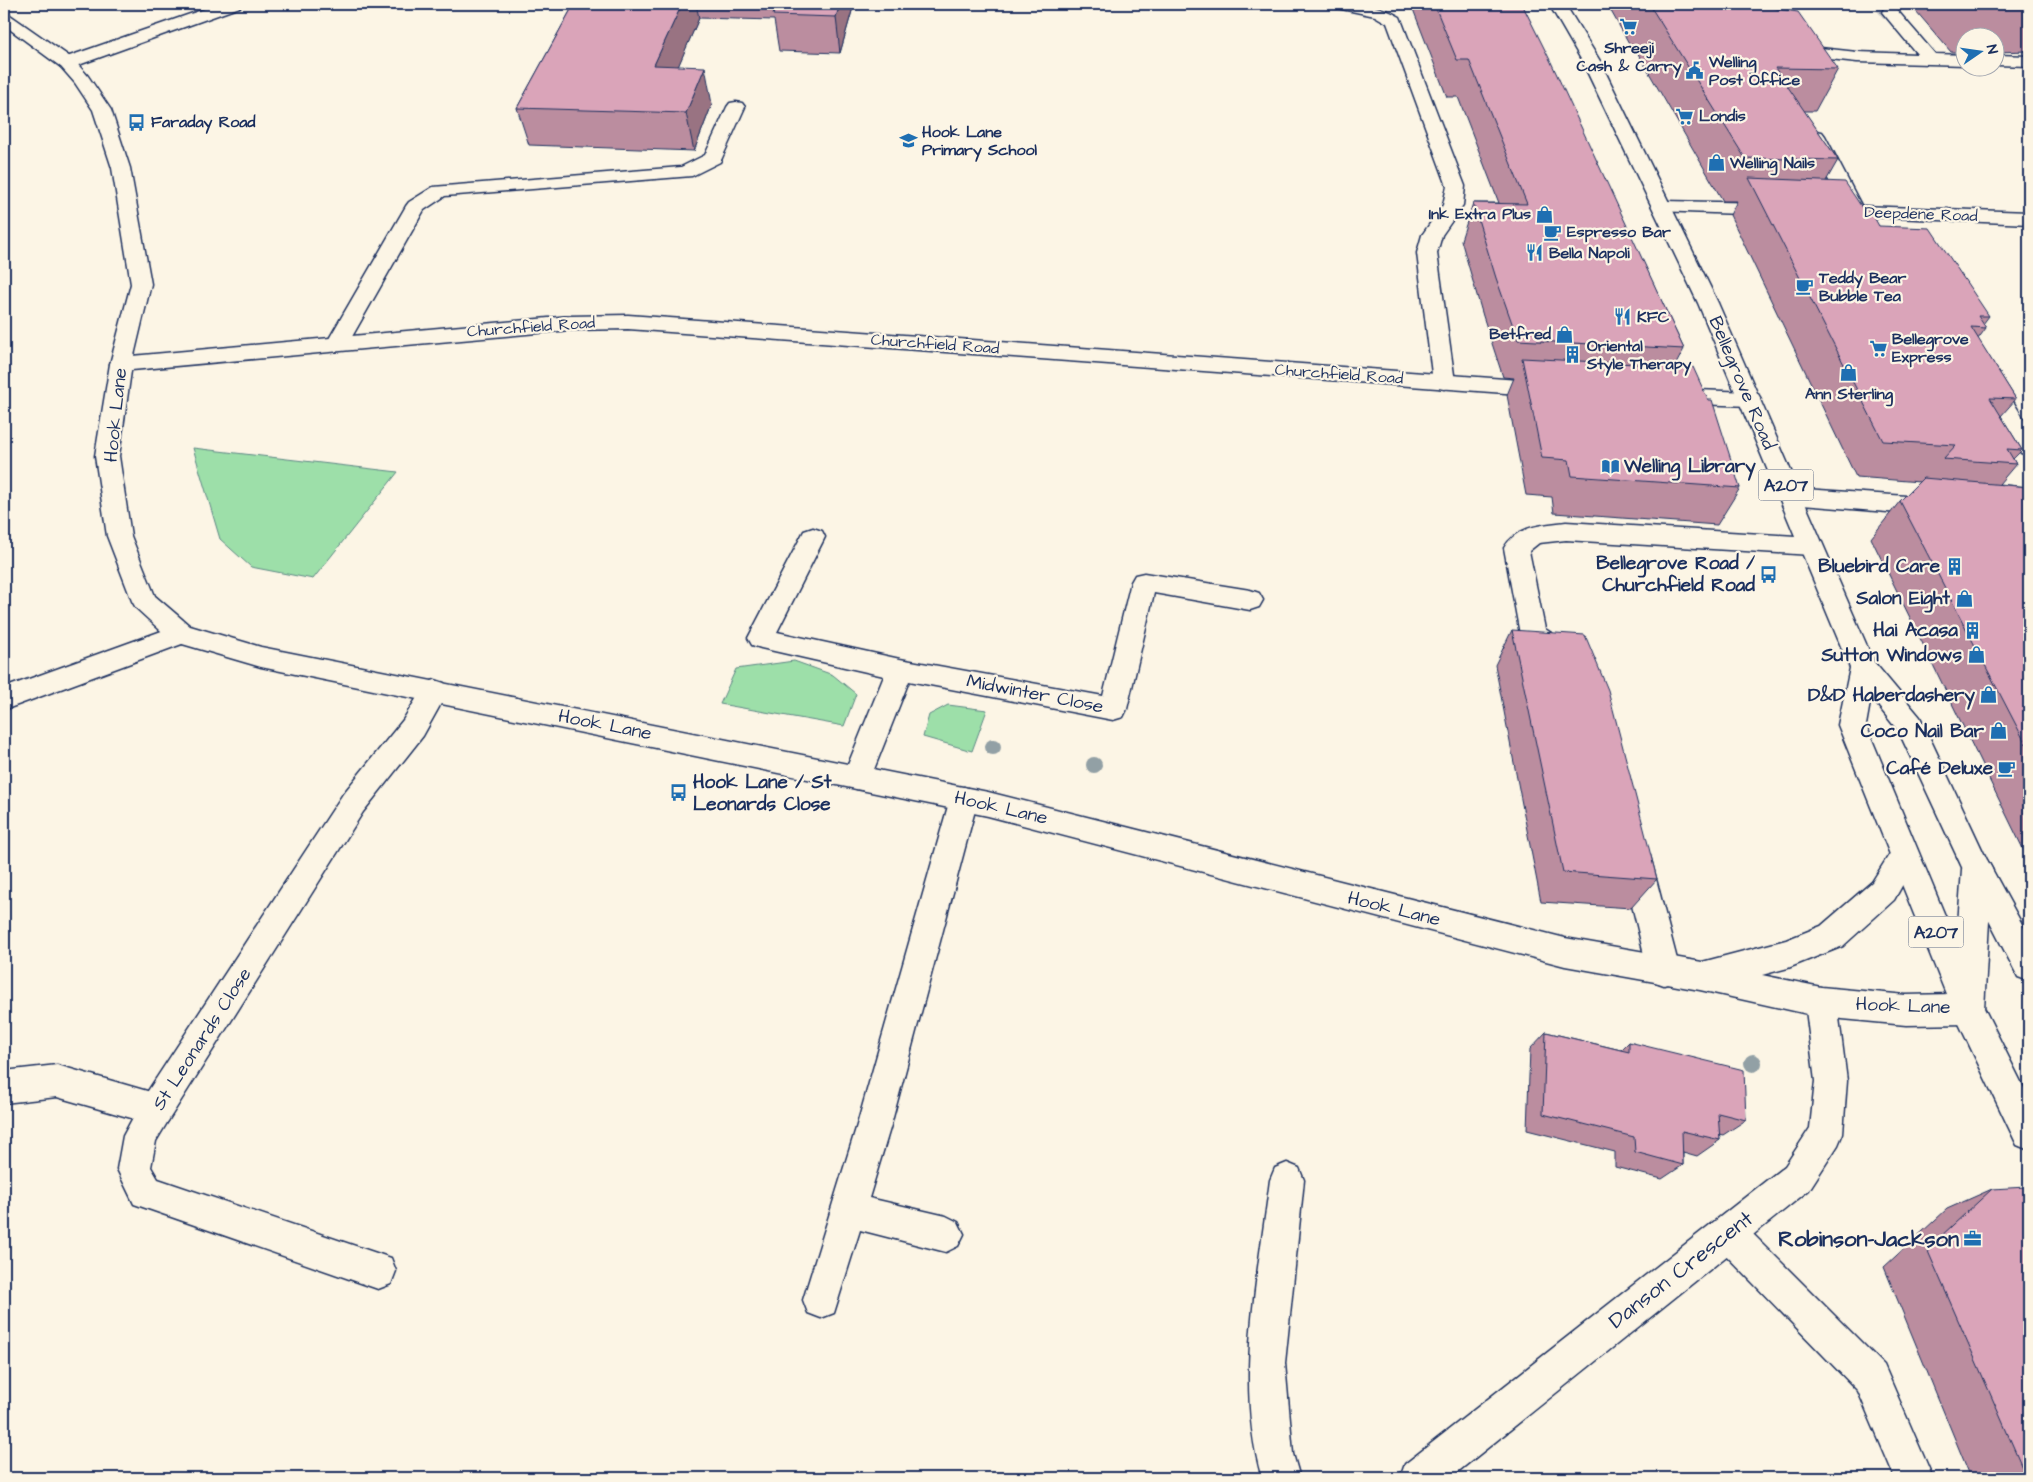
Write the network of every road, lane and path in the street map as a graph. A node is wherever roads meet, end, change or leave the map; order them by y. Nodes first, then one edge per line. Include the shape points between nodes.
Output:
1 (234, 4) edge
2 (1338, 4) edge
3 (1557, 4) edge
4 (1885, 6) tunnel mouth
5 (4, 18) edge
6 (1779, 47) edge
7 (1931, 60) junction
8 (1956, 60) edge
9 (2006, 60) edge
10 (2029, 61) edge
11 (67, 63) junction
12 (736, 107) dead end
13 (1811, 126) edge
14 (1663, 207) junction
15 (1786, 210) edge
16 (1815, 210) edge
17 (1854, 211) junction
18 (2029, 218) edge
19 (337, 344) junction
20 (1979, 363) edge
21 (120, 364) junction
22 (1444, 382) junction
23 (1562, 390) edge
24 (1651, 395) edge
25 (1750, 399) junction
26 (2029, 447) edge
27 (1790, 496) junction
28 (1960, 509) edge
29 (813, 536) dead end
30 (1812, 546) junction
31 (1250, 600) dead end
32 (180, 634) junction
33 (1862, 668) junction
34 (900, 669) junction
35 (1583, 672) edge
36 (435, 691) junction
37 (4, 699) edge
38 (857, 776) junction
39 (964, 799) junction
40 (1630, 834) edge
41 (1904, 856) junction
42 (1977, 869) junction
43 (2029, 966) edge
44 (1664, 972) junction
45 (1700, 976) junction
46 (1821, 1002) junction
47 (1968, 1009) junction
48 (4, 1087) edge
49 (156, 1109) junction
50 (2029, 1133) edge
51 (1287, 1180) dead end
52 (848, 1210) junction
53 (1728, 1233) junction
54 (946, 1234) dead end
55 (378, 1271) dead end
56 (821, 1300) dead end
57 (1281, 1478) edge
58 (1419, 1478) edge
59 (1914, 1478) edge

1 - 11 street
2 - 22 street via 1380,12 1394,20 1456,186 1453,205 1432,235 1427,253
3 - 14 street, Bellegrove Road / A207 via 1590,61
4 - 7 street
5 - 11 street, Hook Lane
6 - 7 street via 1868,59
7 - 8 street
9 - 10 street
11 - 21 street, Hook Lane via 102,110 121,168 131,223 141,284
12 - 19 street via 713,158 684,172 440,191 416,206
13 - 17 street
14 - 15 street
14 - 25 street, Bellegrove Road / A207
16 - 17 street, Deepdene Road
17 - 18 street, Deepdene Road
19 - 21 street, Churchfield Road
19 - 22 street, Churchfield Road via 570,322 628,322
20 - 26 street
21 - 32 street, Hook Lane via 107,456 119,536 145,601
22 - 23 street, Churchfield Road
24 - 25 street
25 - 27 street, Bellegrove Road / A207
27 - 28 street
27 - 30 street, Bellegrove Road / A207
29 - 34 street, Midwinter Close via 761,638
30 - 33 street, Bellegrove Road / A207
30 - 35 street via 1566,531 1533,535 1516,548 1533,634 1580,664
31 - 34 street, Midwinter Close via 1144,582 1113,709
32 - 36 street, Hook Lane via 262,657
32 - 37 street
33 - 41 street, A207 via 1852,725
33 - 42 street, Bellegrove Road / A207 via 1910,726
34 - 38 street
36 - 38 street, Hook Lane
36 - 49 street, St Leonards Close via 412,728 353,803
38 - 39 street, Hook Lane
39 - 44 street, Hook Lane via 1556,950
39 - 52 street
40 - 44 street
41 - 45 street, Hook Lane via 1883,891 1832,936 1788,954
41 - 47 street, A207
42 - 43 street, A207
42 - 47 street, Hook Lane
44 - 45 street, Hook Lane
45 - 46 street, Hook Lane
46 - 47 street, Hook Lane via 1906,1010
46 - 53 street, Danson Crescent via 1831,1081 1826,1133 1797,1178
47 - 50 street, A207
48 - 49 street via 57,1082
49 - 55 street, St Leonards Close via 140,1136 134,1169 146,1192
51 - 57 street via 1266,1363 1274,1454
52 - 54 street
52 - 56 street
53 - 58 street, Danson Crescent
53 - 59 street via 1871,1378

